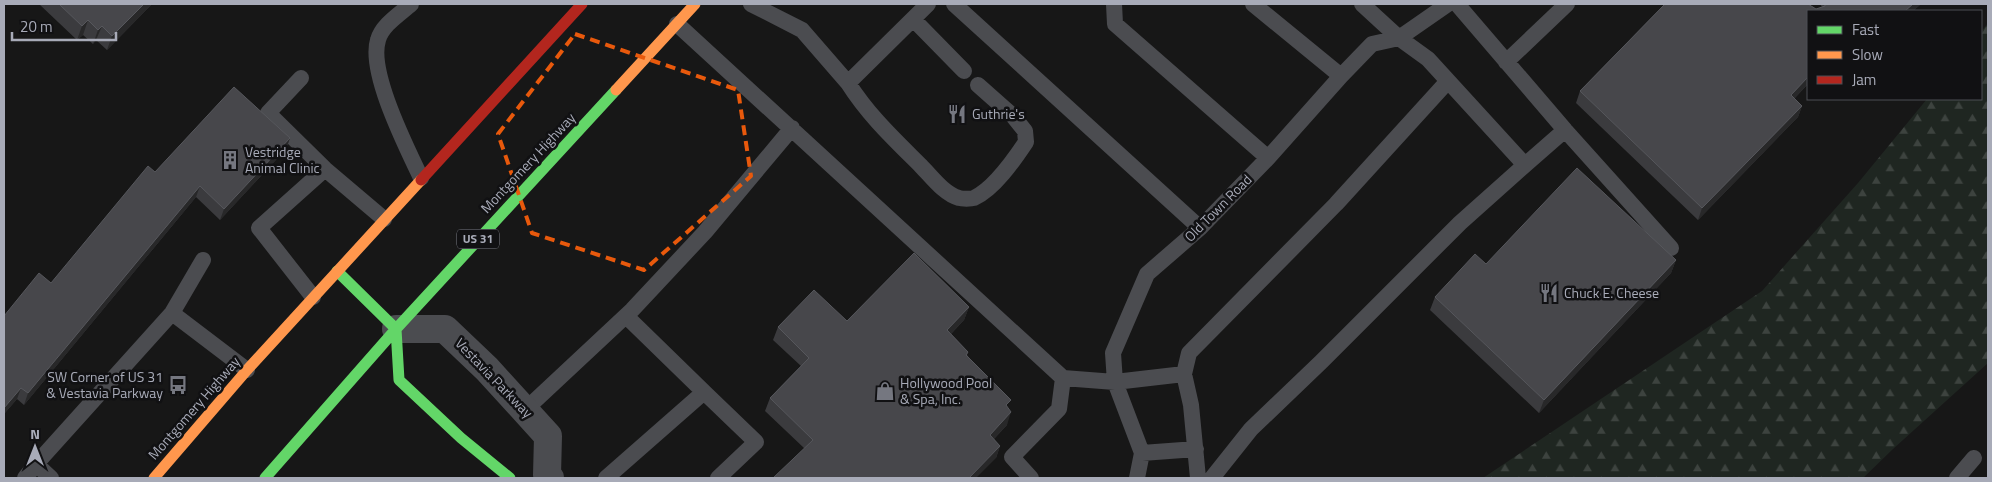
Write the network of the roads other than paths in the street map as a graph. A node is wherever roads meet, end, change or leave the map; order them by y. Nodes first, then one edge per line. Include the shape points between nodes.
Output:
1 (411, 4) edge
2 (582, 4) edge
3 (695, 4) edge
4 (751, 4) edge
5 (928, 4) edge
6 (954, 4) edge
7 (1114, 4) edge
8 (1253, 4) edge
9 (1362, 4) edge
10 (1448, 4) edge
11 (1457, 4) edge
12 (1567, 4) edge
13 (913, 19) junction
14 (677, 24) junction
15 (1399, 38) junction
16 (1506, 62) junction
17 (964, 71) dead end
18 (1341, 76) junction
19 (301, 78) dead end
20 (1448, 81) junction
21 (848, 83) junction
22 (978, 85) dead end
23 (792, 128) junction
24 (1564, 130) junction
25 (1268, 158) junction
26 (1525, 165) junction
27 (325, 169) junction
28 (421, 178) junction
29 (384, 219) junction
30 (1200, 228) junction
31 (1671, 248) dead end
32 (203, 260) dead end
33 (337, 271) junction
34 (314, 297) junction
35 (172, 313) junction
36 (626, 316) junction
37 (396, 329) junction
38 (247, 370) junction
39 (1184, 374) junction
40 (1063, 378) junction
41 (1115, 382) junction
42 (704, 392) junction
43 (525, 410) junction
44 (1196, 448) junction
45 (1142, 453) junction
46 (1974, 458) dead end
47 (36, 464) junction
48 (546, 477) edge
49 (25, 478) edge
50 (51, 478) edge
51 (154, 478) edge
52 (265, 478) edge
53 (510, 478) edge
54 (606, 478) edge
55 (718, 478) edge
56 (1031, 478) edge
57 (1137, 478) edge
58 (1198, 478) edge
59 (1212, 478) edge
60 (1958, 478) edge

1 - 28 lane via 387,25 378,40 376,57 391,113
2 - 28 main road, Montgomery Highway
3 - 14 main road, Montgomery Highway / US 31
4 - 21 lane via 802,30
5 - 13 lane
6 - 30 lane
7 - 25 lane via 1115,24
8 - 18 lane
9 - 15 lane
10 - 15 lane, Old Town Road
11 - 16 lane
12 - 16 lane
13 - 17 lane
13 - 21 lane
14 - 23 lane
14 - 37 main road, Montgomery Highway / US 31
15 - 18 lane, Old Town Road via 1372,44
15 - 20 lane via 1428,59
16 - 24 lane
18 - 25 lane, Old Town Road
19 - 27 lane via 268,113
20 - 26 lane
20 - 39 lane via 1336,204 1189,353
21 - 22 lane via 883,130 946,190 959,198 973,198 991,186 1026,142 1024,131 1013,116
23 - 36 lane via 704,232
23 - 40 lane
24 - 26 lane
24 - 31 lane
25 - 30 lane, Old Town Road
26 - 59 lane via 1460,222 1251,429
27 - 29 lane
27 - 34 lane via 259,228
28 - 29 main road, Montgomery Highway
29 - 33 main road, Montgomery Highway
30 - 41 lane, Old Town Road via 1147,274 1113,353
32 - 35 lane
33 - 34 main road, Montgomery Highway
33 - 37 main road
34 - 38 main road, Montgomery Highway
35 - 38 lane
35 - 47 lane
36 - 42 lane
36 - 43 lane
37 - 43 street, Vestavia Parkway via 445,329
37 - 52 main road, Montgomery Highway / US 31
37 - 53 main road via 400,380 461,438
38 - 51 main road, Montgomery Highway
39 - 41 lane
39 - 44 lane
40 - 41 lane
40 - 56 lane via 1059,409 1012,457
41 - 45 lane, Old Town Road
42 - 54 lane
42 - 55 lane via 756,442
43 - 48 street, Vestavia Parkway via 548,436
44 - 45 lane
44 - 58 lane
45 - 57 lane
46 - 60 lane
47 - 49 lane
47 - 50 lane

